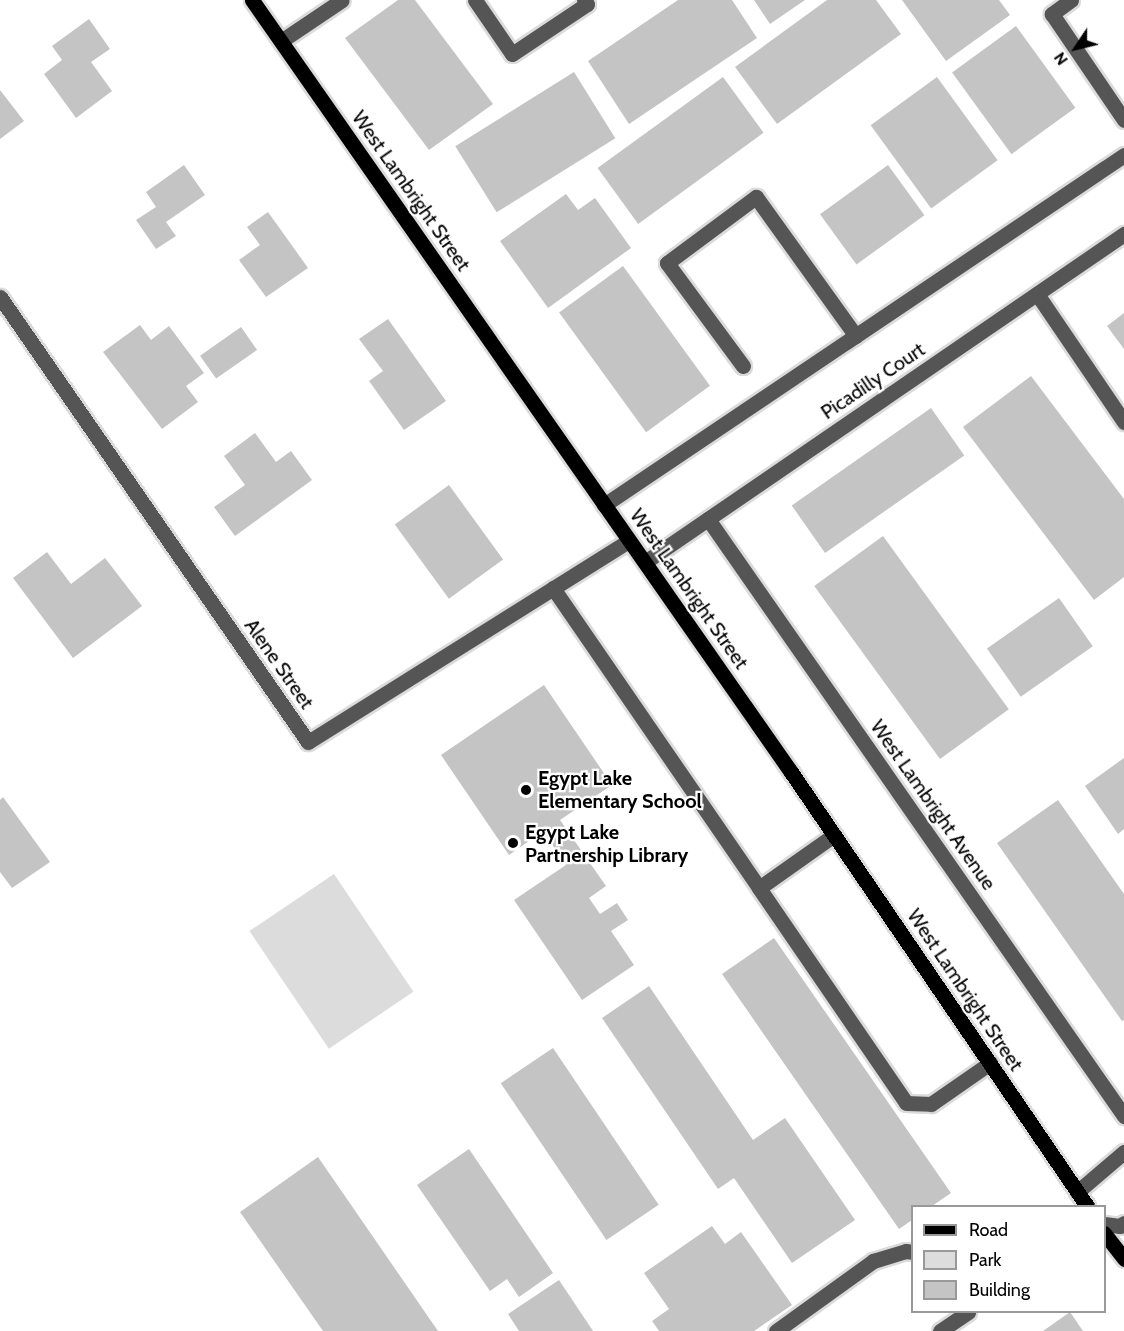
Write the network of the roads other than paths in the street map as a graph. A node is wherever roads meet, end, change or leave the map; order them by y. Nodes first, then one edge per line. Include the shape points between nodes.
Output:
1 (252, 0) edge
2 (342, 0) edge
3 (475, 0) edge
4 (584, 0) edge
5 (1071, 0) edge
6 (281, 41) junction
7 (1124, 120) edge
8 (1124, 155) edge
9 (1124, 234) edge
10 (1037, 294) junction
11 (0, 297) edge
12 (856, 336) junction
13 (742, 366) dead end
14 (1124, 422) edge
15 (604, 505) junction
16 (708, 519) junction
17 (628, 541) junction
18 (645, 562) junction
19 (553, 588) junction
20 (834, 835) junction
21 (759, 888) junction
22 (990, 1064) junction
23 (1124, 1116) edge
24 (1124, 1152) edge
25 (1077, 1192) junction
26 (1086, 1205) edge
27 (1124, 1223) edge
28 (1106, 1224) edge
29 (1106, 1236) edge
30 (911, 1252) edge
31 (1124, 1259) edge
32 (965, 1313) edge
33 (776, 1331) edge
34 (940, 1331) edge

1 - 6 main road, West Lambright Street
2 - 6 street
3 - 4 street via 512,54 587,4
5 - 7 street via 1052,14
6 - 15 main road, West Lambright Street
8 - 12 street
9 - 10 street, Picadilly Court
10 - 14 street
10 - 16 street, Picadilly Court
11 - 19 street, Alene Street via 308,742
12 - 13 street via 756,197 667,263
12 - 15 street
15 - 17 main road, West Lambright Street
16 - 18 street, Picadilly Court
16 - 23 street, West Lambright Avenue
17 - 18 main road, West Lambright Street
17 - 19 street, Alene Street
18 - 20 main road, West Lambright Street
19 - 21 street
20 - 21 street
20 - 22 main road, West Lambright Street
21 - 22 street via 906,1102 931,1104
22 - 25 main road, West Lambright Street
24 - 25 street
25 - 26 main road, West Lambright Street
27 - 28 street
29 - 31 main road
30 - 33 street via 873,1261
32 - 34 street

